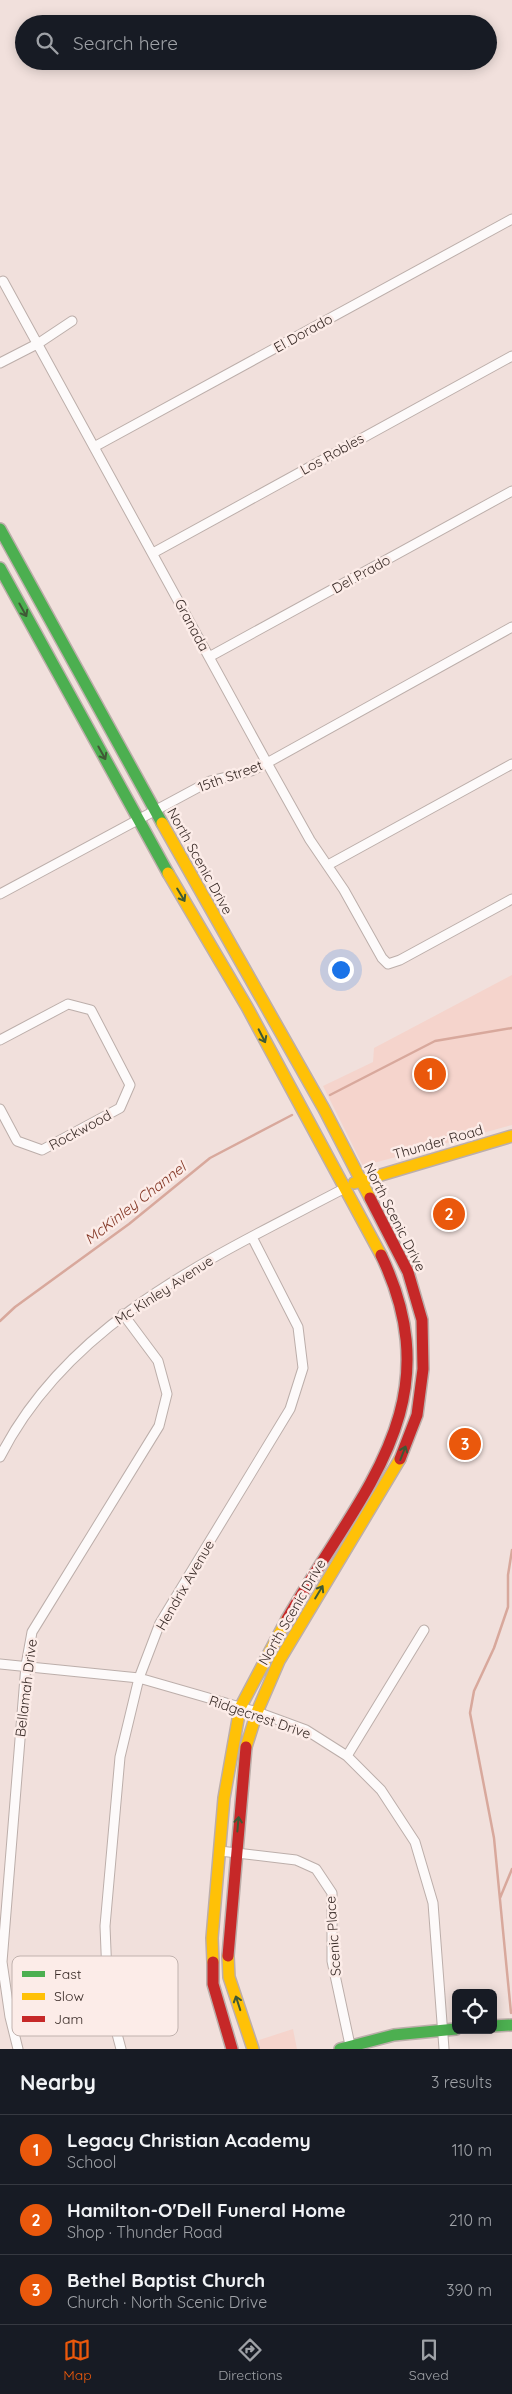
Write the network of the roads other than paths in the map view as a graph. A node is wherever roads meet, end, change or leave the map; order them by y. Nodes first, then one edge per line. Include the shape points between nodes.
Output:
1 (512, 219) edge
2 (3, 280) dead end
3 (72, 321) dead end
4 (39, 344) junction
5 (512, 356) edge
6 (0, 363) edge
7 (94, 447) junction
8 (512, 491) edge
9 (0, 529) edge
10 (153, 553) junction
11 (0, 568) edge
12 (512, 627) edge
13 (209, 658) junction
14 (267, 763) junction
15 (512, 764) edge
16 (154, 810) junction
17 (138, 819) junction
18 (328, 865) junction
19 (0, 894) edge
20 (512, 899) edge
21 (261, 1000) junction
22 (247, 1007) junction
23 (0, 1040) edge
24 (0, 1109) edge
25 (512, 1136) edge
26 (360, 1180) junction
27 (345, 1188) junction
28 (252, 1237) junction
29 (123, 1314) junction
30 (0, 1457) edge
31 (354, 1510) junction
32 (366, 1516) junction
33 (424, 1630) dead end
34 (0, 1664) edge
35 (26, 1666) junction
36 (139, 1678) junction
37 (240, 1708) junction
38 (256, 1712) junction
39 (347, 1756) junction
40 (220, 1851) junction
41 (236, 1853) junction
42 (106, 1956) edge
43 (12, 2025) edge
44 (512, 2025) edge
45 (497, 2026) edge
46 (452, 2029) edge
47 (443, 2030) junction
48 (15, 2036) edge
49 (118, 2036) edge
50 (345, 2047) edge
51 (18, 2049) edge
52 (121, 2049) edge
53 (232, 2049) edge
54 (253, 2049) edge
55 (444, 2049) edge

1 - 7 street, El Dorado
2 - 4 street, Granada
3 - 4 street
4 - 6 street
4 - 7 street, Granada
5 - 10 street, Los Robles
7 - 10 street, Granada
8 - 13 street, Del Prado
9 - 16 main road, North Scenic Drive
10 - 13 street, Granada
11 -> 17 main road, North Scenic Drive
12 - 14 street, 15th Street
13 - 14 street, Granada
14 - 16 street, 15th Street via 251,771 210,781
14 - 18 street, Granada via 310,840
15 - 18 street
16 - 17 street, 15th Street
16 - 21 main road, North Scenic Drive
17 - 19 street, 15th Street
17 -> 22 main road, North Scenic Drive
18 - 20 street, Granada via 388,964
21 - 22 street
21 - 26 main road, North Scenic Drive via 324,1109
22 -> 27 main road, North Scenic Drive
23 - 24 street, Rockwood via 68,1004 91,1010 130,1085 120,1108 42,1150 17,1141
25 - 26 main road, Thunder Road
26 - 27 main road, Thunder Road
32 -> 26 main road, North Scenic Drive via 399,1461 417,1415 423,1359 422,1320 408,1272
27 - 28 street, Mc Kinley Avenue
27 - 31 main road, North Scenic Drive via 391,1276 403,1312 408,1349 406,1387 398,1425 382,1463
28 - 29 street, Mc Kinley Avenue
28 - 36 street, Hendrix Avenue via 298,1327 302,1368 290,1409 160,1623
29 - 30 street, Mc Kinley Avenue via 70,1359 15,1428
29 - 35 street, Bellamah Drive via 158,1361 167,1394 159,1426 32,1632
31 - 32 street
31 - 37 main road, North Scenic Drive via 269,1651
38 -> 32 main road, North Scenic Drive via 279,1661
33 - 39 street
34 - 35 street, Ridgecrest Drive
35 - 36 street, Ridgecrest Drive
35 - 43 street, Bellamah Drive via 2,1962
36 - 37 street, Ridgecrest Drive
36 - 42 street, Hendrix Avenue via 120,1757 105,1926
37 - 38 street, Ridgecrest Drive
37 - 40 main road, North Scenic Drive via 231,1750
38 - 39 street, Ridgecrest Drive via 306,1730
41 -> 38 main road, North Scenic Drive via 245,1749
39 - 47 street, Ridgecrest Drive via 381,1790 415,1842 433,1902
40 - 41 street, Scenic Place
40 - 53 main road, North Scenic Drive via 212,1938 213,1984
41 - 50 street, Scenic Place via 296,1860 316,1869 332,1893 332,1961
54 -> 41 main road, North Scenic Drive via 230,1977 228,1949
44 - 45 main road
46 - 47 main road
47 - 50 main road via 394,2035
47 - 55 street, Ridgecrest Drive
48 - 51 street, Bellamah Drive
49 - 52 street, Hendrix Avenue

